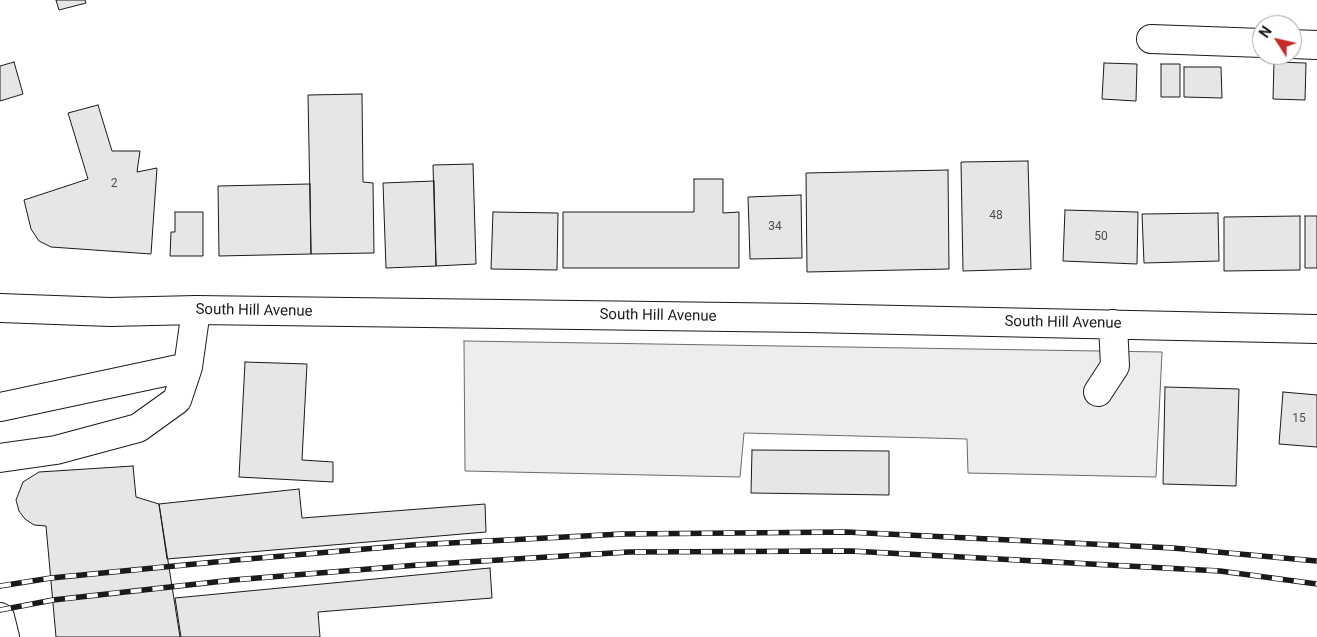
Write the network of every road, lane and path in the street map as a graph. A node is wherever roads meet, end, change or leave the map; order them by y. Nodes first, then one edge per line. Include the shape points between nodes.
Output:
1 (1152, 39) dead end
2 (1252, 43) edge
3 (1302, 44) edge
4 (1317, 45) edge
5 (0, 308) edge
6 (196, 310) junction
7 (1113, 324) junction
8 (1317, 329) edge
9 (188, 367) junction
10 (1098, 392) dead end
11 (0, 407) edge
12 (0, 458) edge
13 (0, 617) edge
14 (5, 637) edge

1 - 2 street
3 - 4 street
5 - 6 street, South Hill Avenue via 110,312
6 - 7 street, South Hill Avenue
6 - 9 street
7 - 8 street, South Hill Avenue
7 - 10 street via 1115,366
9 - 11 street
9 - 12 street via 177,400 138,428 56,450
13 - 14 street

